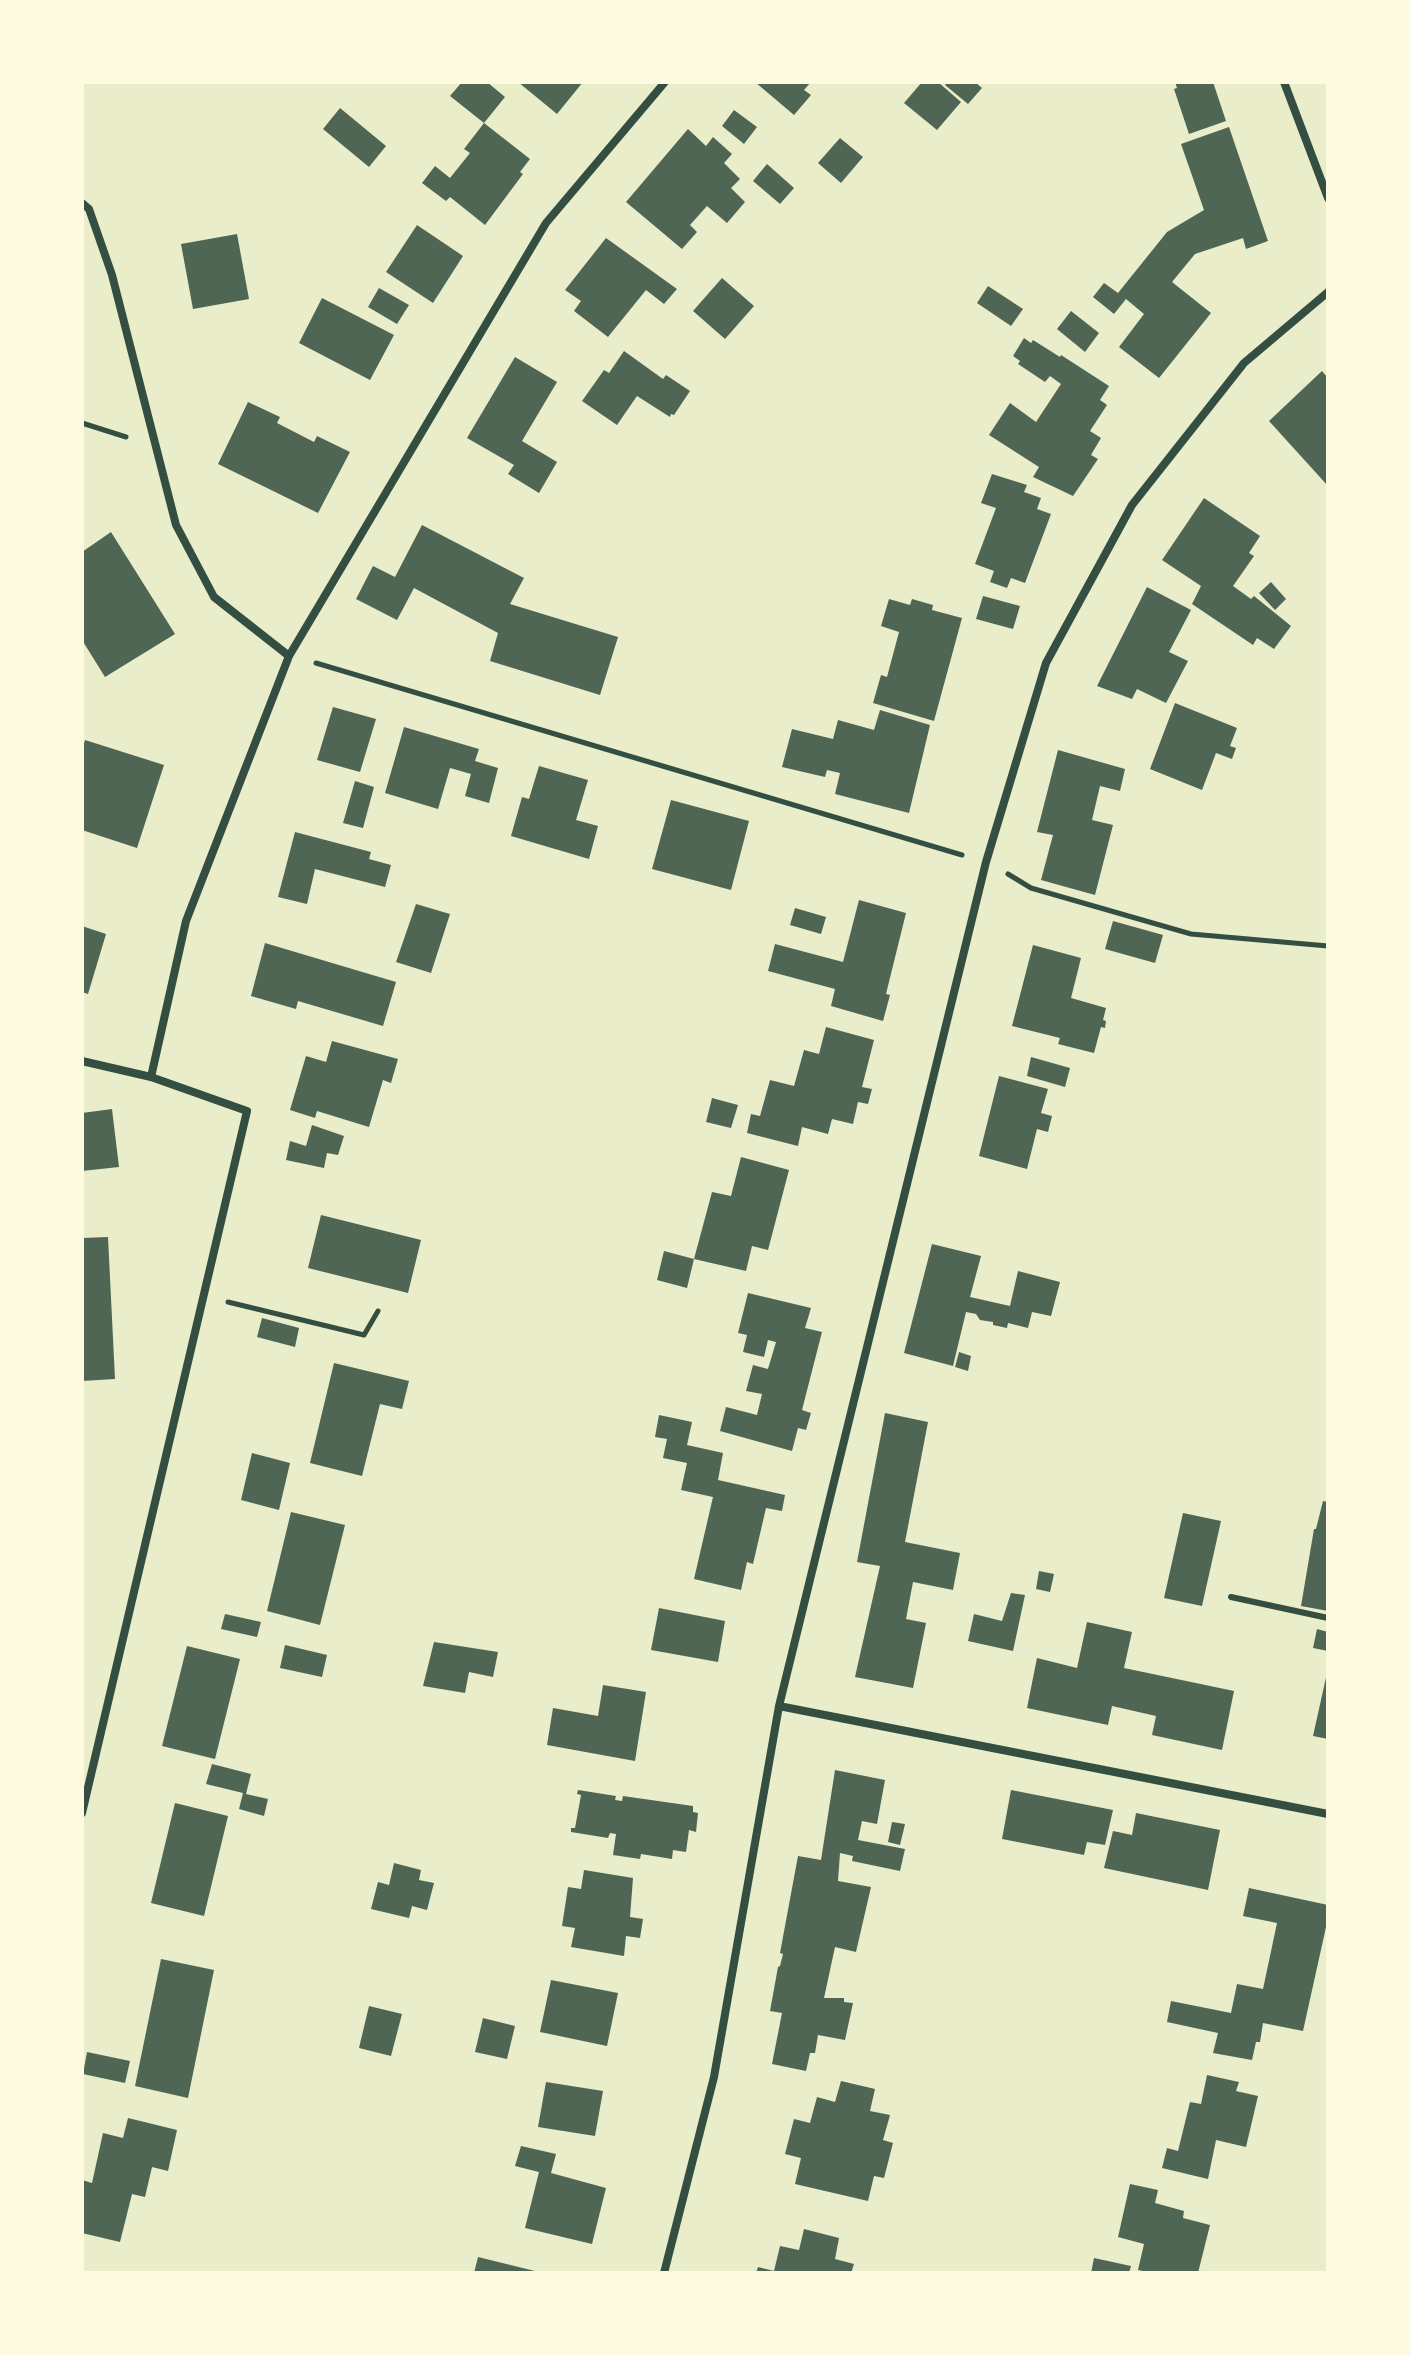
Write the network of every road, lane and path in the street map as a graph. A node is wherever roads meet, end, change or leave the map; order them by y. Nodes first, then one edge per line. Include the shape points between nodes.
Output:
1 (665, 82) edge
2 (1284, 82) edge
3 (1328, 198) edge
4 (82, 203) edge
5 (1328, 292) edge
6 (82, 423) edge
7 (157, 447) junction
8 (289, 656) junction
9 (986, 862) junction
10 (1328, 946) edge
11 (82, 1061) edge
12 (151, 1077) junction
13 (203, 1296) junction
14 (378, 1311) dead end
15 (1231, 1597) dead end
16 (1328, 1618) edge
17 (779, 1706) junction
18 (82, 1813) edge
19 (1328, 1814) edge
20 (664, 2273) edge

1 - 8 street via 546,223
2 - 3 street
4 - 7 street via 89,209 112,275
5 - 9 street via 1244,363 1132,505 1046,663
6 - 7 path
7 - 8 street via 176,525 214,597
8 - 9 path
8 - 12 street via 186,921
9 - 10 path via 1031,888 1191,934
9 - 17 street
11 - 12 street
12 - 13 street via 247,1111
13 - 14 path via 364,1335
13 - 18 street
15 - 16 lane
17 - 19 street
17 - 20 street via 714,2077

